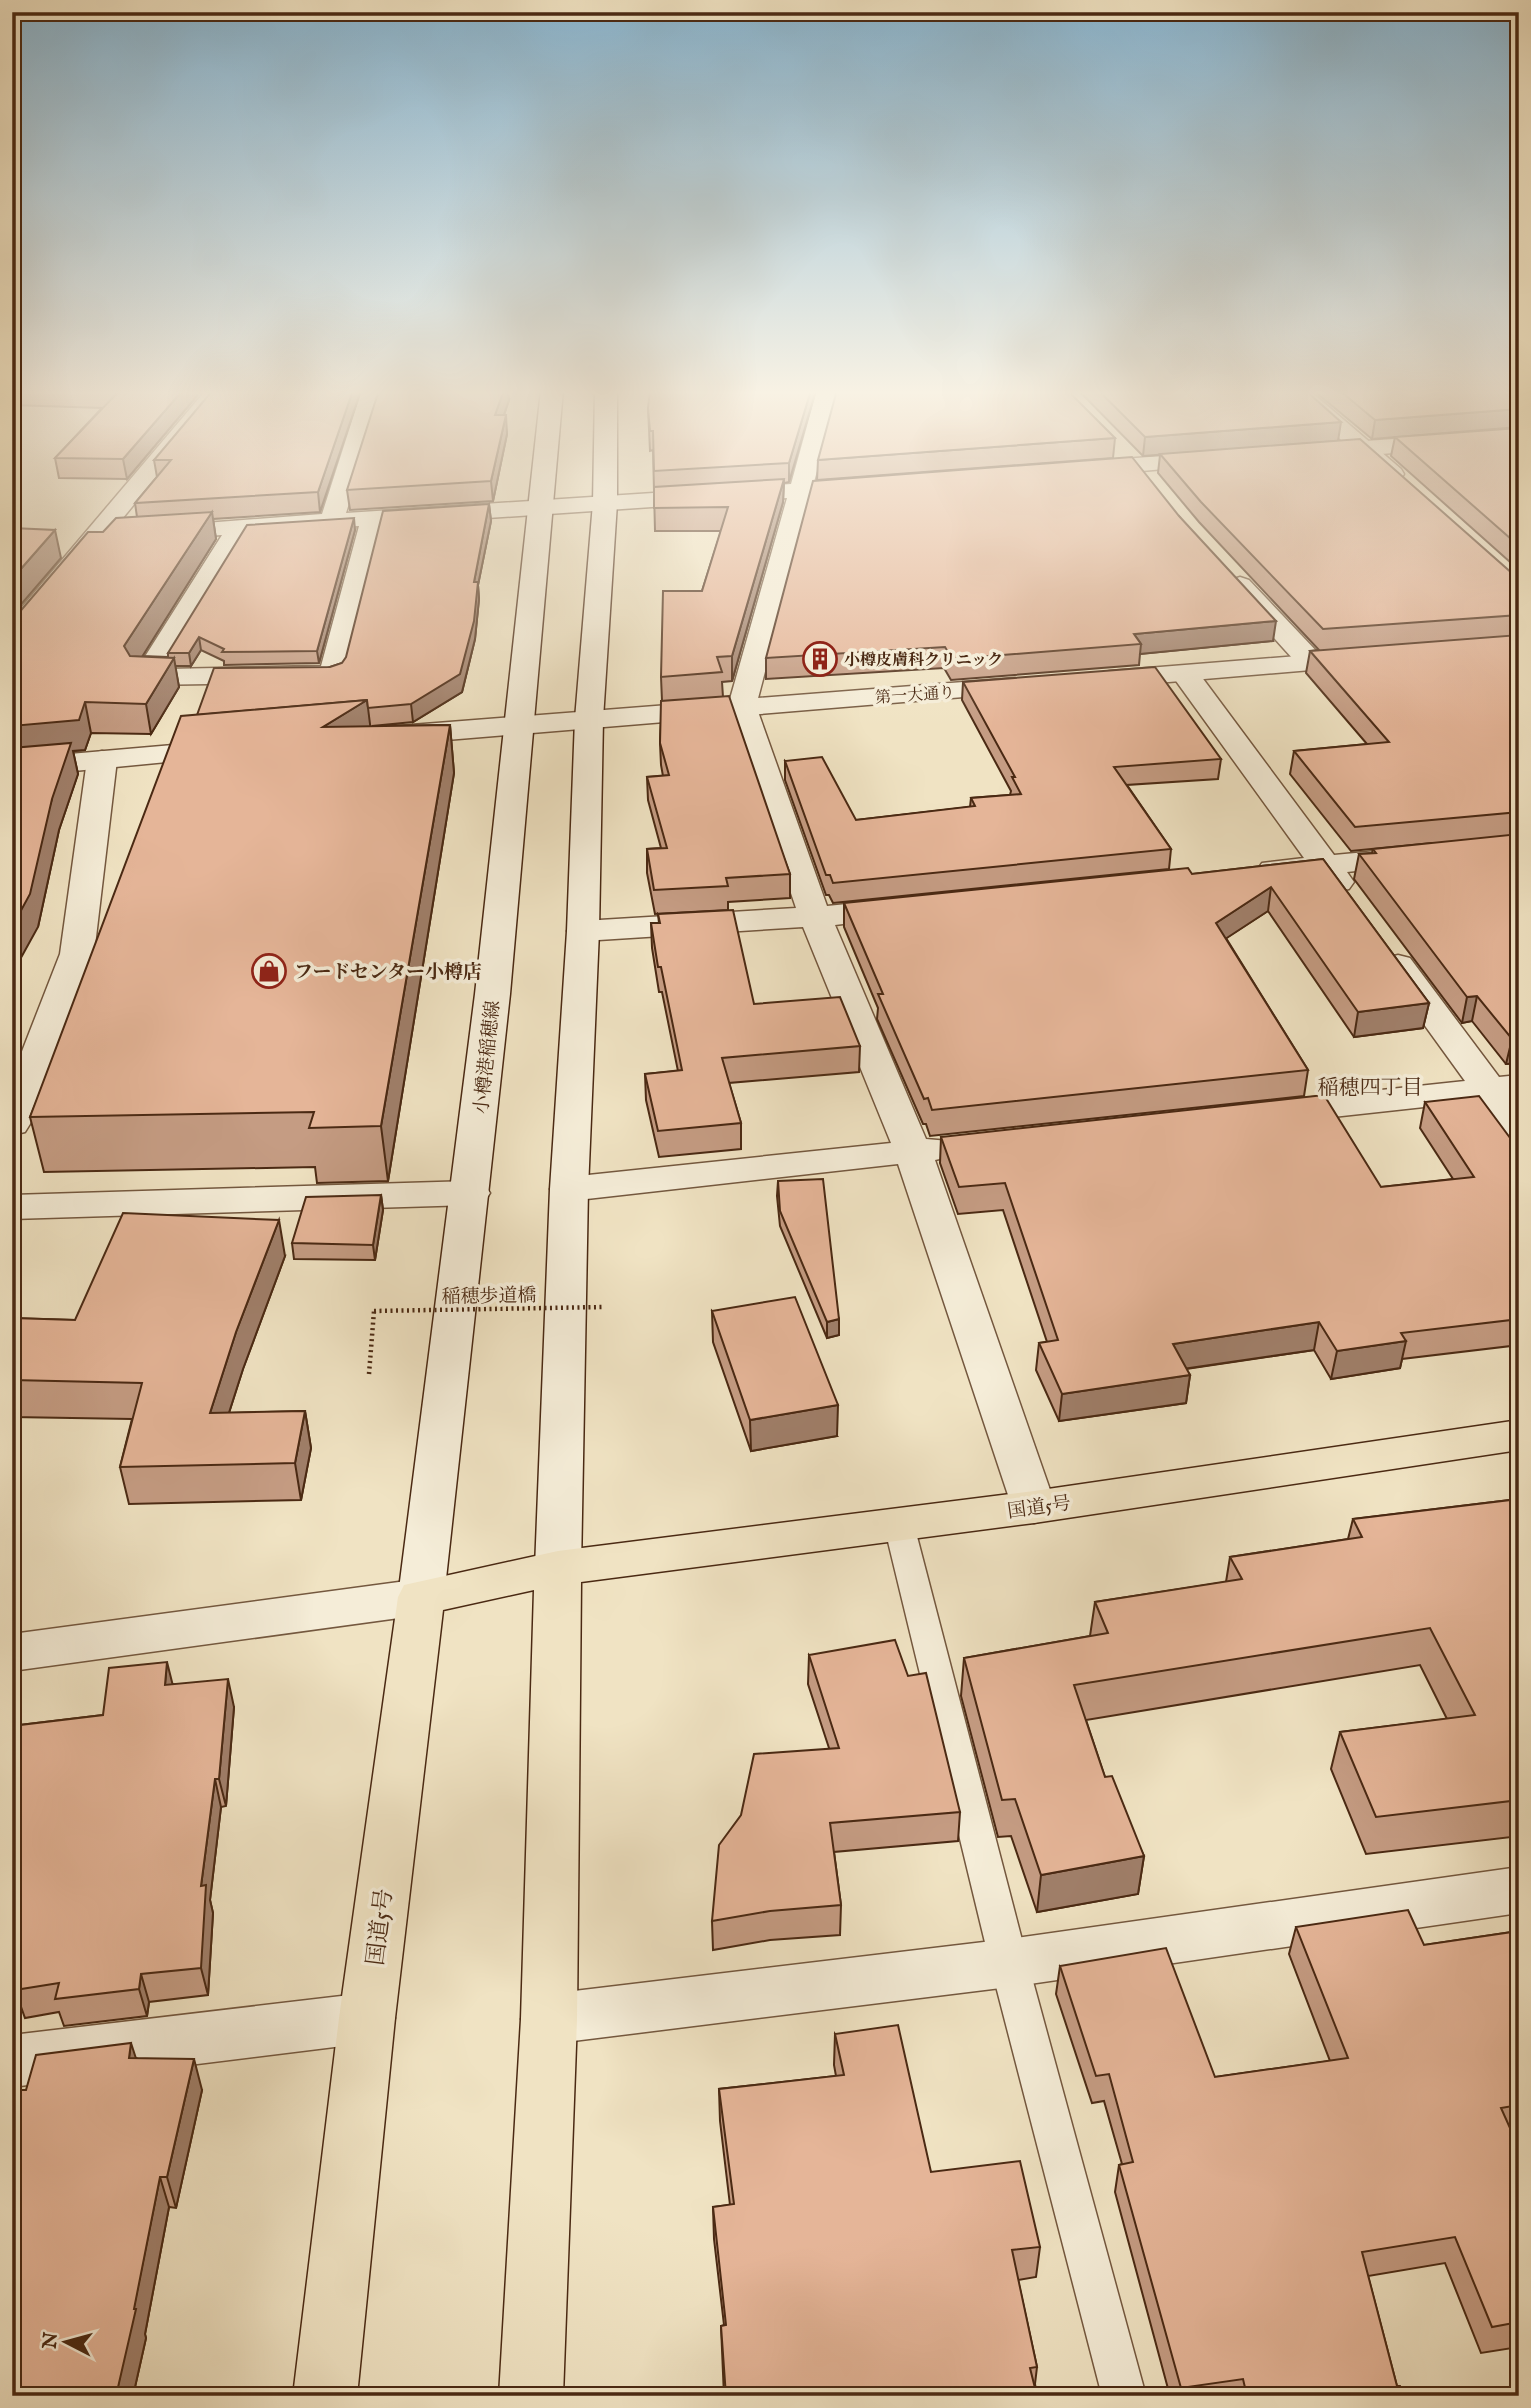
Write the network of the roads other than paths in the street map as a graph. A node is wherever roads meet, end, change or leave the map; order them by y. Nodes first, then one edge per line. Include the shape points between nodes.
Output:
1 (122, 502) edge
2 (338, 502) edge
3 (542, 502) edge
4 (615, 502) edge
5 (799, 502) edge
6 (605, 503) junction
7 (542, 508) junction
8 (373, 518) junction
9 (332, 520) junction
10 (239, 527) junction
11 (93, 537) junction
12 (1226, 569) edge
13 (12, 636) edge
14 (1381, 657) edge
15 (1312, 663) junction
16 (1185, 674) junction
17 (1088, 681) edge
18 (1047, 684) edge
19 (742, 706) junction
20 (589, 719) junction
21 (521, 724) junction
22 (372, 737) edge
23 (250, 747) edge
24 (102, 760) junction
25 (12, 768) edge
26 (1436, 854) edge
27 (1325, 865) junction
28 (1242, 873) edge
29 (925, 906) edge
30 (1358, 910) edge
31 (815, 918) junction
32 (583, 931) junction
33 (1382, 943) edge
34 (1504, 1088) edge
35 (1242, 1116) edge
36 (12, 1124) edge
37 (1519, 1130) edge
38 (968, 1146) edge
39 (913, 1152) junction
40 (569, 1189) junction
41 (471, 1193) junction
42 (12, 1207) edge
43 (1519, 1435) edge
44 (1034, 1507) junction
45 (899, 1525) junction
46 (558, 1568) junction
47 (421, 1597) junction
48 (12, 1653) edge
49 (1519, 1889) edge
50 (1009, 1963) junction
51 (367, 2018) junction
52 (549, 2019) junction
53 (12, 2061) edge
54 (325, 2396) edge
55 (531, 2396) edge
56 (1124, 2396) edge

1 - 11 street
2 - 9 street
3 - 7 street, 小樽港稲穂線
4 - 6 street
5 - 19 street
6 - 7 street
6 - 20 street
7 - 8 street
7 - 21 street, 小樽港稲穂線
8 - 9 street
8 - 10 street via 332,674 146,677
9 - 10 street
10 - 11 street
11 - 13 street
12 - 15 street
14 - 15 street
15 - 16 street
16 - 17 street
16 - 27 street
18 - 19 street, 第一大通り
19 - 20 street, 第一大通り
19 - 31 street
20 - 21 street, 第一大通り
20 - 32 street
21 - 22 street, 第一大通り
21 - 41 street, 小樽港稲穂線
23 - 24 street
24 - 25 street
24 - 36 street via 77,954
26 - 27 street
27 - 28 street
27 - 30 street
29 - 31 street
31 - 32 street
31 - 39 street
32 - 40 street
33 - 34 street
34 - 35 street
34 - 37 street
38 - 39 street
39 - 40 street
39 - 44 street
40 - 46 street
41 - 42 street
41 - 47 street, 小樽港稲穂線
43 - 44 highway, 国道5号
44 - 45 highway, 国道5号
45 - 46 highway, 国道5号
45 - 50 lane
46 - 47 highway, 国道5号
46 - 52 highway
47 - 48 street
47 - 51 highway, 国道5号
49 - 50 street
50 - 52 street
50 - 56 lane
51 - 53 street
51 - 54 highway, 国道5号
52 - 55 highway

